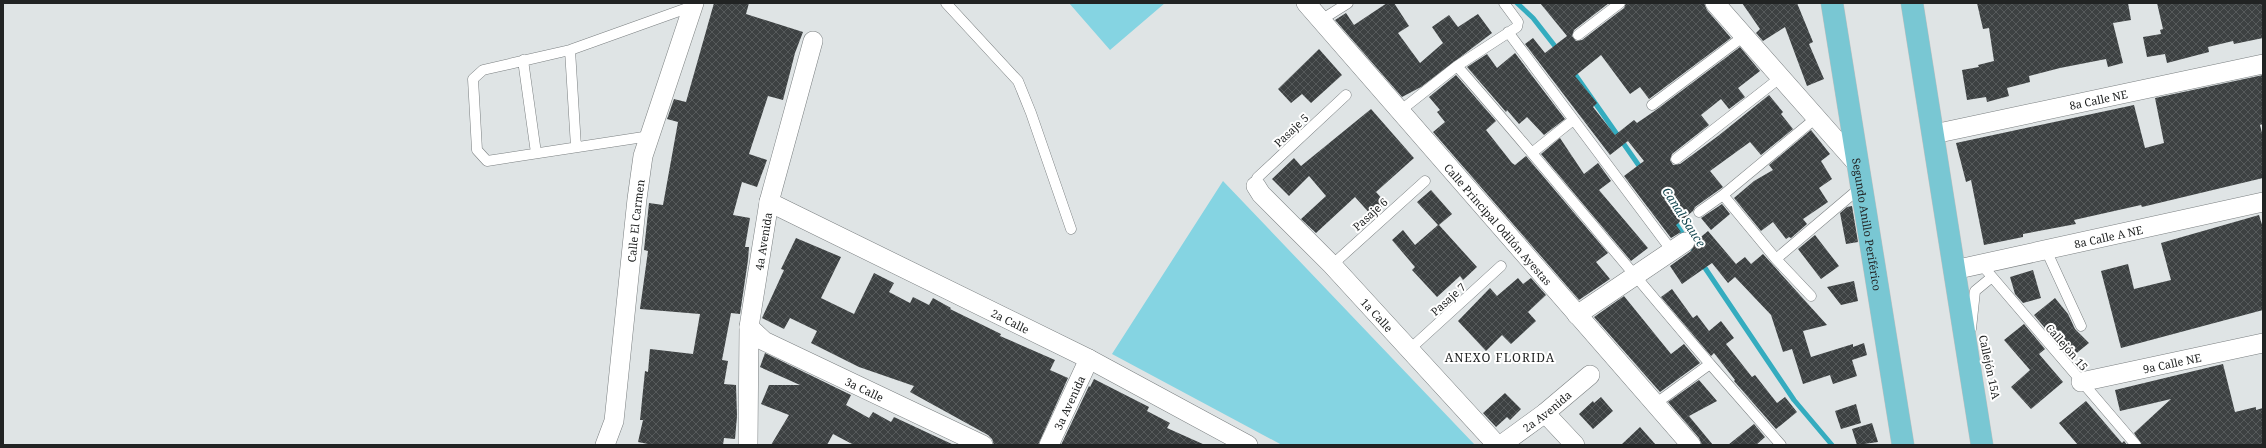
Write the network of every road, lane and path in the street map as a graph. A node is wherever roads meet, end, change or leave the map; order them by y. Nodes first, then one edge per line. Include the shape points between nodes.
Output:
1 (946, 3) edge
2 (1306, 3) edge
3 (1348, 3) edge
4 (1504, 3) edge
5 (1620, 3) edge
6 (1715, 3) edge
7 (1832, 3) edge
8 (1912, 3) edge
9 (694, 4) edge
10 (1321, 20) junction
11 (1508, 32) junction
12 (1578, 35) dead end
13 (1744, 36) junction
14 (813, 41) dead end
15 (570, 50) junction
16 (523, 60) junction
17 (2263, 64) edge
18 (1457, 66) junction
19 (1781, 77) junction
20 (1346, 95) dead end
21 (1652, 105) dead end
22 (1400, 111) junction
23 (1816, 118) junction
24 (1572, 120) junction
25 (1934, 134) junction
26 (650, 136) junction
27 (576, 147) junction
28 (1532, 152) junction
29 (536, 153) junction
30 (1676, 159) dead end
31 (1861, 176) junction
32 (1425, 181) dead end
33 (1256, 186) joint
34 (1723, 195) junction
35 (769, 202) junction
36 (2263, 202) edge
37 (1699, 212) dead end
38 (1071, 229) dead end
39 (1678, 247) joint
40 (2046, 250) junction
41 (1776, 259) junction
42 (1332, 265) junction
43 (1501, 266) dead end
44 (1954, 270) junction
45 (1986, 270) junction
46 (1634, 276) junction
47 (1811, 296) dead end
48 (1577, 315) junction
49 (2081, 326) dead end
50 (748, 327) junction
51 (2263, 342) edge
52 (1410, 349) junction
53 (1089, 359) junction
54 (1710, 364) junction
55 (1590, 374) dead end
56 (2081, 382) junction
57 (1655, 404) junction
58 (1545, 413) junction
59 (1986, 438) edge
60 (605, 445) edge
61 (748, 445) edge
62 (983, 445) edge
63 (1049, 445) edge
64 (1248, 445) edge
65 (1497, 445) edge
66 (1501, 445) edge
67 (1574, 445) edge
68 (1691, 445) edge
69 (1781, 445) edge
70 (1902, 445) edge
71 (2136, 445) edge

1 - 38 lane via 1018,81
2 - 10 street, Calle Principal Odilón Ayestas
3 - 10 lane
4 - 11 lane via 1518,24
5 - 12 lane
6 - 13 street
7 - 31 main road, Segundo Anillo Periférico
8 - 25 main road
9 - 15 lane
9 - 26 street, Calle El Carmen
10 - 22 street, Calle Principal Odilón Ayestas
11 - 18 lane
11 - 24 lane
13 - 19 street
13 - 21 lane
14 - 35 street, 4a Avenida
15 - 16 lane
15 - 27 lane
16 - 29 lane
16 - 29 lane via 482,70 473,79 477,150 487,161
17 - 25 street, 8a Calle NE
18 - 22 lane
18 - 28 lane
19 - 23 street
19 - 30 lane
20 - 33 lane, Pasaje 5 via 1257,178
22 - 48 street, Calle Principal Odilón Ayestas
23 - 31 street
23 - 34 lane
24 - 28 lane
24 - 39 lane
25 - 44 main road
26 - 27 lane
26 - 60 street, Calle El Carmen via 643,156 637,199 614,421
27 - 29 lane
28 - 46 lane
31 - 41 lane
31 - 70 main road, Segundo Anillo Periférico
32 - 42 lane, Pasaje 6
33 - 42 street, 1a Calle
34 - 37 lane
34 - 41 lane
35 - 50 street, 4a Avenida
35 - 53 street, 2a Calle
36 - 40 street, 8a Calle A NE
39 - 46 street
40 - 45 street, 8a Calle A NE
40 - 49 lane
41 - 47 lane
42 - 52 street, 1a Calle
43 - 52 lane, Pasaje 7
44 - 45 street, 8a Calle A NE
44 - 59 main road
45 - 56 lane, Callejón 15
45 - 59 lane, Callejón 15A via 1975,291 1971,335
46 - 48 street
46 - 54 lane
48 - 57 street, Calle Principal Odilón Ayestas
50 - 61 street, 4a Avenida
50 - 62 street, 3a Calle via 764,340
51 - 56 street, 9a Calle NE
52 - 65 street, 1a Calle
53 - 63 street, 3a Avenida
53 - 64 street, 2a Calle
54 - 57 lane
54 - 69 lane
55 - 58 street, 2a Avenida
56 - 71 lane, Callejón 15
57 - 68 street, Calle Principal Odilón Ayestas
58 - 66 street, 2a Avenida
58 - 67 street

